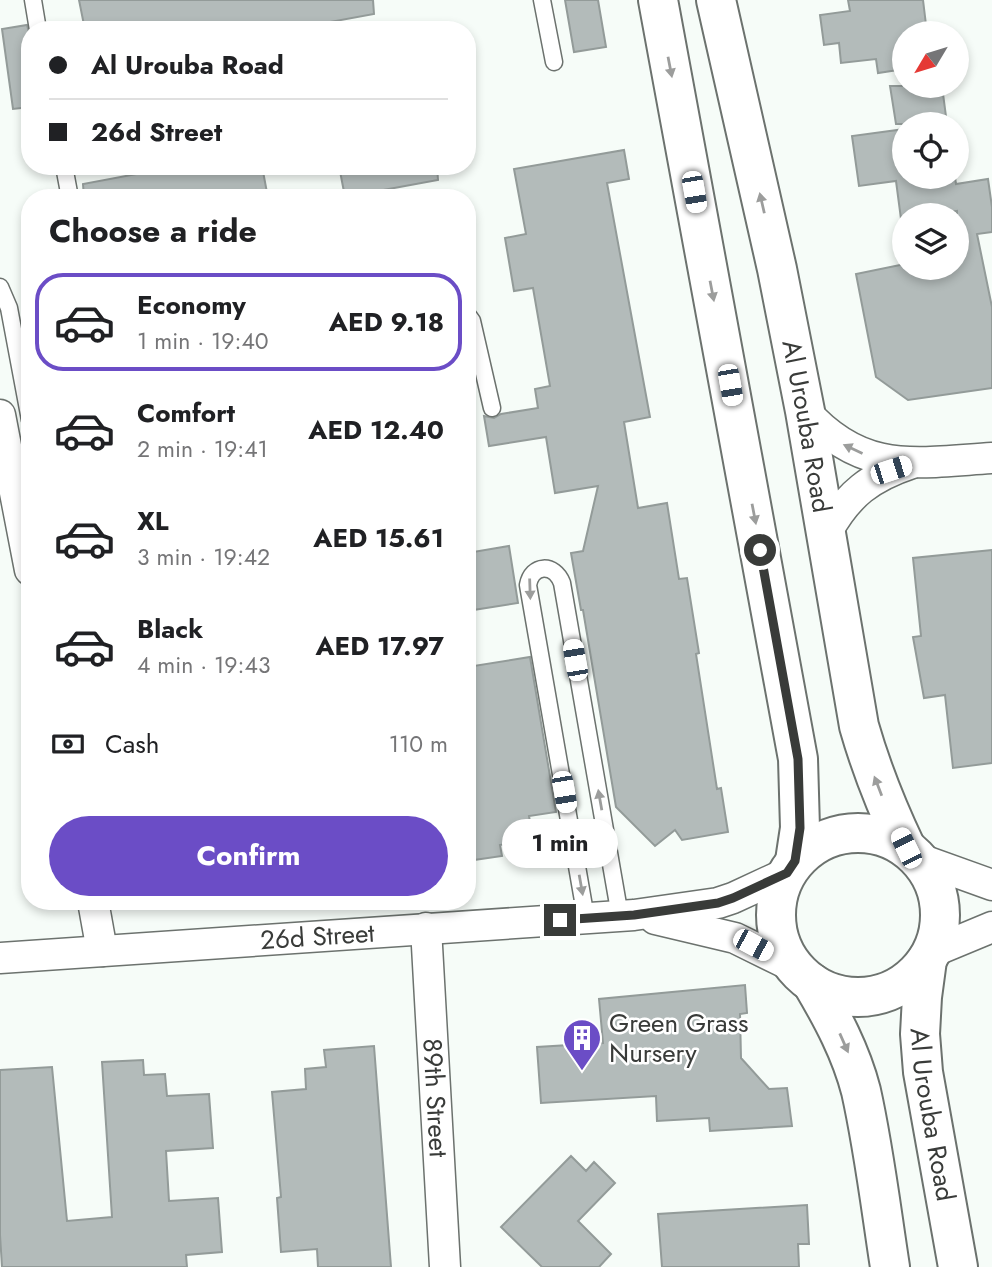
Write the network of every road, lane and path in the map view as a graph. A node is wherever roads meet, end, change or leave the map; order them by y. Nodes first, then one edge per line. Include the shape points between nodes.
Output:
1 (33, 0) edge
2 (542, 0) edge
3 (658, 0) edge
4 (716, 0) edge
5 (36, 21) edge
6 (554, 62) dead end
7 (0, 287) edge
8 (476, 338) edge
9 (21, 363) edge
10 (492, 408) dead end
11 (805, 411) junction
12 (0, 415) edge
13 (992, 458) edge
14 (912, 463) junction
15 (21, 506) edge
16 (827, 532) junction
17 (912, 853) junction
18 (791, 867) junction
19 (992, 886) edge
20 (95, 910) edge
21 (627, 915) junction
22 (586, 918) junction
23 (992, 927) edge
24 (426, 928) junction
25 (102, 951) junction
26 (930, 956) junction
27 (0, 958) edge
28 (803, 975) junction
29 (445, 1267) edge
30 (890, 1267) edge
31 (958, 1267) edge

1 - 5 lane
2 - 6 lane
3 -> 18 main road via 798,759 800,828
11 -> 4 main road, Al Urouba Road
7 - 9 lane
8 - 10 lane
14 -> 11 street via 888,461 841,444
11 - 16 main road, Al Urouba Road
12 - 15 street
13 - 14 street
14 - 16 street via 891,470 852,495
17 -> 16 main road, Al Urouba Road via 887,809 859,726
17 - 18 main road via 884,837 860,832 836,835 814,845
17 - 19 street
17 - 26 main road via 928,871 940,902 938,936
18 - 21 street, 26d Street via 718,903
18 - 28 main road via 777,896 776,921 782,946
20 - 25 street
21 - 22 street, 26d Street
21 -> 22 lane via 562,583 552,569 543,568 535,570 528,585
21 - 28 street, 26d Street via 735,938
22 - 24 street, 26d Street
23 - 26 street
24 - 25 street, 26d Street
24 - 29 street, 89th Street
25 - 27 street, 26d Street
26 - 28 main road via 910,979 887,993 862,998 836,994
26 - 31 main road, Al Urouba Road via 922,997 923,1072
28 -> 30 main road via 832,1017 861,1091

